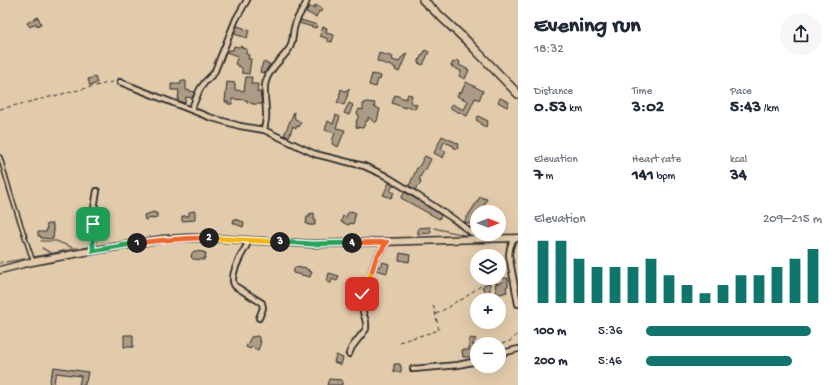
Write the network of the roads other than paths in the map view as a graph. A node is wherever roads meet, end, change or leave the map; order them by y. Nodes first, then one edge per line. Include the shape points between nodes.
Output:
1 (247, 0) edge
2 (307, 0) edge
3 (423, 0) edge
4 (120, 82) road end
5 (518, 94) edge
6 (191, 110) junction
7 (264, 130) junction
8 (0, 157) edge
9 (97, 191) dead end
10 (470, 231) edge
11 (516, 239) edge
12 (470, 240) edge
13 (249, 241) junction
14 (387, 242) junction
15 (93, 251) junction
16 (34, 262) junction
17 (0, 270) edge
18 (518, 304) edge
19 (259, 318) dead end
20 (518, 349) edge
21 (506, 352) edge
22 (349, 354) dead end
23 (470, 362) edge
24 (413, 369) dead end

1 - 6 street via 236,19 214,73 200,89
2 - 7 street via 294,26 291,46 268,74 265,83 267,114
3 - 5 main road
4 - 6 street
6 - 7 street via 240,126
7 - 10 street via 315,154 364,166 384,175
8 - 16 lane
9 - 15 street
11 - 18 street via 509,255
12 - 14 street
13 - 14 street via 313,244
13 - 15 street via 209,238 163,239
13 - 19 street via 232,280 235,286 262,303
14 - 22 street via 376,258 362,294 366,329
15 - 16 street
16 - 17 street
20 - 21 street
23 - 24 street

